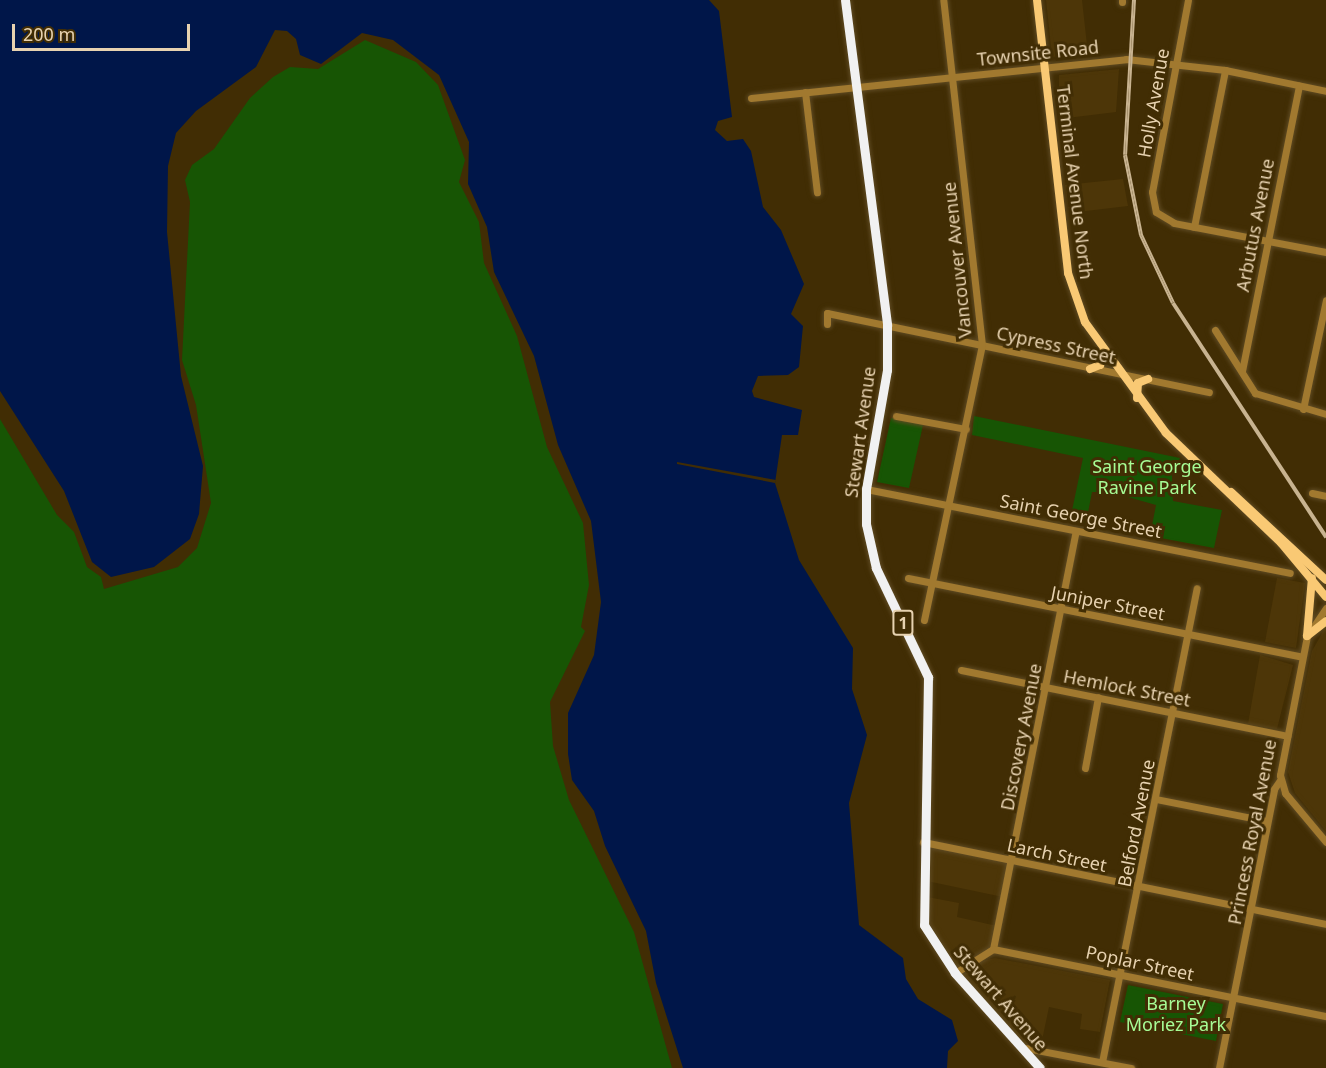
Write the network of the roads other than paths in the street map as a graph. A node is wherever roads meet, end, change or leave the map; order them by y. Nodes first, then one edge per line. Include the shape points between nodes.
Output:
1 (845, 0) edge
2 (943, 0) edge
3 (1037, 0) edge
4 (1188, 0) edge
5 (1175, 62) junction
6 (1044, 68) junction
7 (1225, 70) junction
8 (953, 77) junction
9 (1299, 86) junction
10 (855, 87) junction
11 (1326, 91) edge
12 (805, 92) junction
13 (751, 98) dead end
14 (817, 192) dead end
15 (1194, 226) junction
16 (1266, 241) junction
17 (1326, 252) edge
18 (1326, 300) edge
19 (826, 324) dead end
20 (887, 325) junction
21 (1215, 330) dead end
22 (982, 345) junction
23 (1102, 353) junction
24 (1090, 369) junction
25 (1242, 371) junction
26 (1119, 374) junction
27 (1148, 379) junction
28 (1209, 392) dead end
29 (1137, 398) junction
30 (1303, 409) junction
31 (1326, 414) edge
32 (896, 416) dead end
33 (966, 429) junction
34 (866, 489) junction
35 (1230, 492) junction
36 (1312, 493) dead end
37 (1326, 496) edge
38 (948, 505) junction
39 (1076, 531) junction
40 (1290, 573) dead end
41 (908, 578) dead end
42 (1312, 578) junction
43 (1325, 578) edge
44 (932, 583) junction
45 (1197, 588) dead end
46 (1326, 597) edge
47 (1326, 608) edge
48 (1061, 609) junction
49 (924, 620) dead end
50 (1326, 621) edge
51 (1188, 634) junction
52 (1307, 636) junction
53 (1302, 657) junction
54 (961, 670) dead end
55 (1047, 687) junction
56 (1098, 697) junction
57 (1173, 712) junction
58 (1287, 735) junction
59 (1085, 768) dead end
60 (1280, 780) junction
61 (1156, 799) junction
62 (1267, 821) junction
63 (922, 842) junction
64 (1326, 842) edge
65 (1011, 861) junction
66 (1138, 887) junction
67 (1251, 910) junction
68 (1326, 924) edge
69 (993, 949) junction
70 (955, 973) junction
71 (1120, 974) junction
72 (1233, 997) junction
73 (1326, 1016) edge
74 (1026, 1048) junction
75 (1102, 1062) junction
76 (1040, 1068) edge
77 (1131, 1068) edge
78 (1219, 1068) edge

1 - 10 highway, Stewart Avenue / 1
2 - 8 street, Vancouver Avenue
3 - 6 main road, Terminal Avenue North
4 - 5 street, Holly Avenue
5 - 6 street, Townsite Road via 1126,59
5 - 7 street, Townsite Road
5 - 15 street, Holly Avenue via 1152,192 1156,212
6 - 8 street, Townsite Road
6 - 23 main road, Terminal Avenue North via 1068,273
7 - 9 street, Townsite Road
7 - 15 street
8 - 10 street, Townsite Road
8 - 22 street, Vancouver Avenue
9 - 11 street, Townsite Road
9 - 16 street, Arbutus Avenue
10 - 12 street, Townsite Road
10 - 20 highway, Stewart Avenue / 1
12 - 13 street, Townsite Road
12 - 14 street
15 - 16 street
16 - 17 street
16 - 25 street, Arbutus Avenue
18 - 30 street
19 - 20 street, Cypress Street via 827,313
20 - 22 street, Cypress Street
20 - 34 highway, Stewart Avenue / 1 via 887,369
21 - 25 street
22 - 24 street, Cypress Street
22 - 33 street, Vancouver Avenue
23 - 24 main road via 1100,365
23 - 26 main road, Terminal Avenue North
24 - 26 street, Cypress Street
25 - 30 street via 1267,401
26 - 27 street, Cypress Street
26 - 29 main road, Terminal Avenue North
27 - 28 street, Cypress Street
27 - 29 main road via 1138,383
29 - 35 main road, Terminal Avenue North
30 - 31 street
32 - 33 street
33 - 38 street, Vancouver Avenue
34 - 38 street, Saint George Street
34 - 63 highway, Stewart Avenue / 1 via 876,568 928,677 930,732
35 - 42 main road, Terminal Avenue North
35 - 43 main road, Terminal Avenue North
36 - 37 street
38 - 39 street, Saint George Street
38 - 44 street, Vancouver Avenue
39 - 40 street, Saint George Street
39 - 48 street, Discovery Avenue
41 - 44 street, Juniper Street
42 - 46 main road, Terminal Avenue North
42 - 52 main road
44 - 48 street, Juniper Street
44 - 49 street, Vancouver Avenue
45 - 51 street, Belford Avenue
47 - 52 street, Princess Royal Avenue
48 - 51 street, Juniper Street
48 - 55 street, Discovery Avenue
50 - 52 main road
51 - 53 street, Juniper Street
51 - 57 street, Belford Avenue
52 - 53 street, Princess Royal Avenue
53 - 58 street, Princess Royal Avenue
54 - 55 street, Hemlock Street
55 - 56 street, Hemlock Street
55 - 65 street, Discovery Avenue
56 - 57 street, Hemlock Street
56 - 59 street
57 - 58 street, Hemlock Street
57 - 61 street, Belford Avenue
58 - 60 street, Princess Royal Avenue
60 - 62 street, Princess Royal Avenue
60 - 64 street
61 - 62 street
61 - 66 street, Belford Avenue
62 - 67 street, Princess Royal Avenue
63 - 65 street, Larch Street
63 - 70 highway, Stewart Avenue / 1 via 924,925
65 - 66 street, Larch Street
65 - 69 street, Discovery Avenue
66 - 67 street, Larch Street
66 - 71 street, Belford Avenue
67 - 68 street, Larch Street
67 - 72 street, Princess Royal Avenue
69 - 70 street
69 - 71 street, Poplar Street
70 - 74 highway, Stewart Avenue / 1
71 - 72 street, Poplar Street
71 - 75 street, Belford Avenue
72 - 73 street, Poplar Street
72 - 78 street, Princess Royal Avenue
74 - 75 street
74 - 76 highway, Stewart Avenue / 1
75 - 77 street

